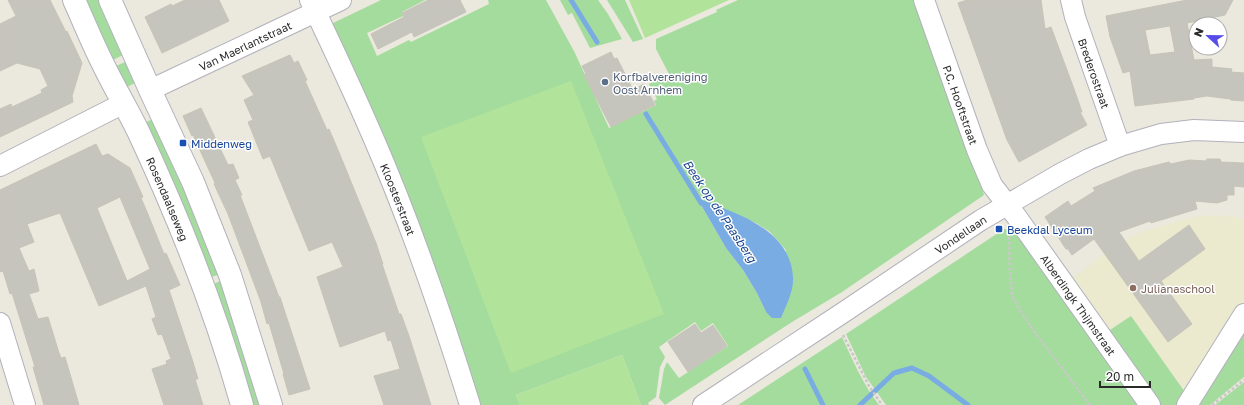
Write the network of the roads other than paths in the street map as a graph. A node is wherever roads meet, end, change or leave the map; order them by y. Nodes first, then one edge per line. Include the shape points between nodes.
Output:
1 (74, 0) edge
2 (110, 0) edge
3 (341, 0) edge
4 (924, 0) edge
5 (1070, 0) edge
6 (313, 6) edge
7 (150, 90) junction
8 (124, 103) junction
9 (1244, 132) edge
10 (1120, 146) junction
11 (0, 166) edge
12 (1011, 210) junction
13 (1244, 314) edge
14 (0, 323) edge
15 (25, 405) edge
16 (242, 405) edge
17 (271, 405) edge
18 (470, 405) edge
19 (703, 405) edge
20 (1150, 405) edge
21 (1187, 405) edge

1 - 8 street, Rosendaalseweg via 102,63
2 - 7 street
3 - 6 street, Van Maerlantstraat
4 - 12 street, P.C. Hooftstraat via 977,150 992,185
5 - 10 street, Brederostraat
6 - 7 street, Van Maerlantstraat
6 - 18 street, Kloosterstraat via 374,138 403,211
7 - 8 street
7 - 17 street via 193,182 230,275
8 - 11 street
8 - 16 street, Rosendaalseweg via 165,192 203,285
9 - 10 street, Vondellaan via 1194,130 1161,134
10 - 12 street, Vondellaan via 1089,158 1060,174 1028,193
12 - 19 street, Vondellaan via 835,318
12 - 20 street, Alberdingk Thijmstraat
13 - 21 street
14 - 15 street

